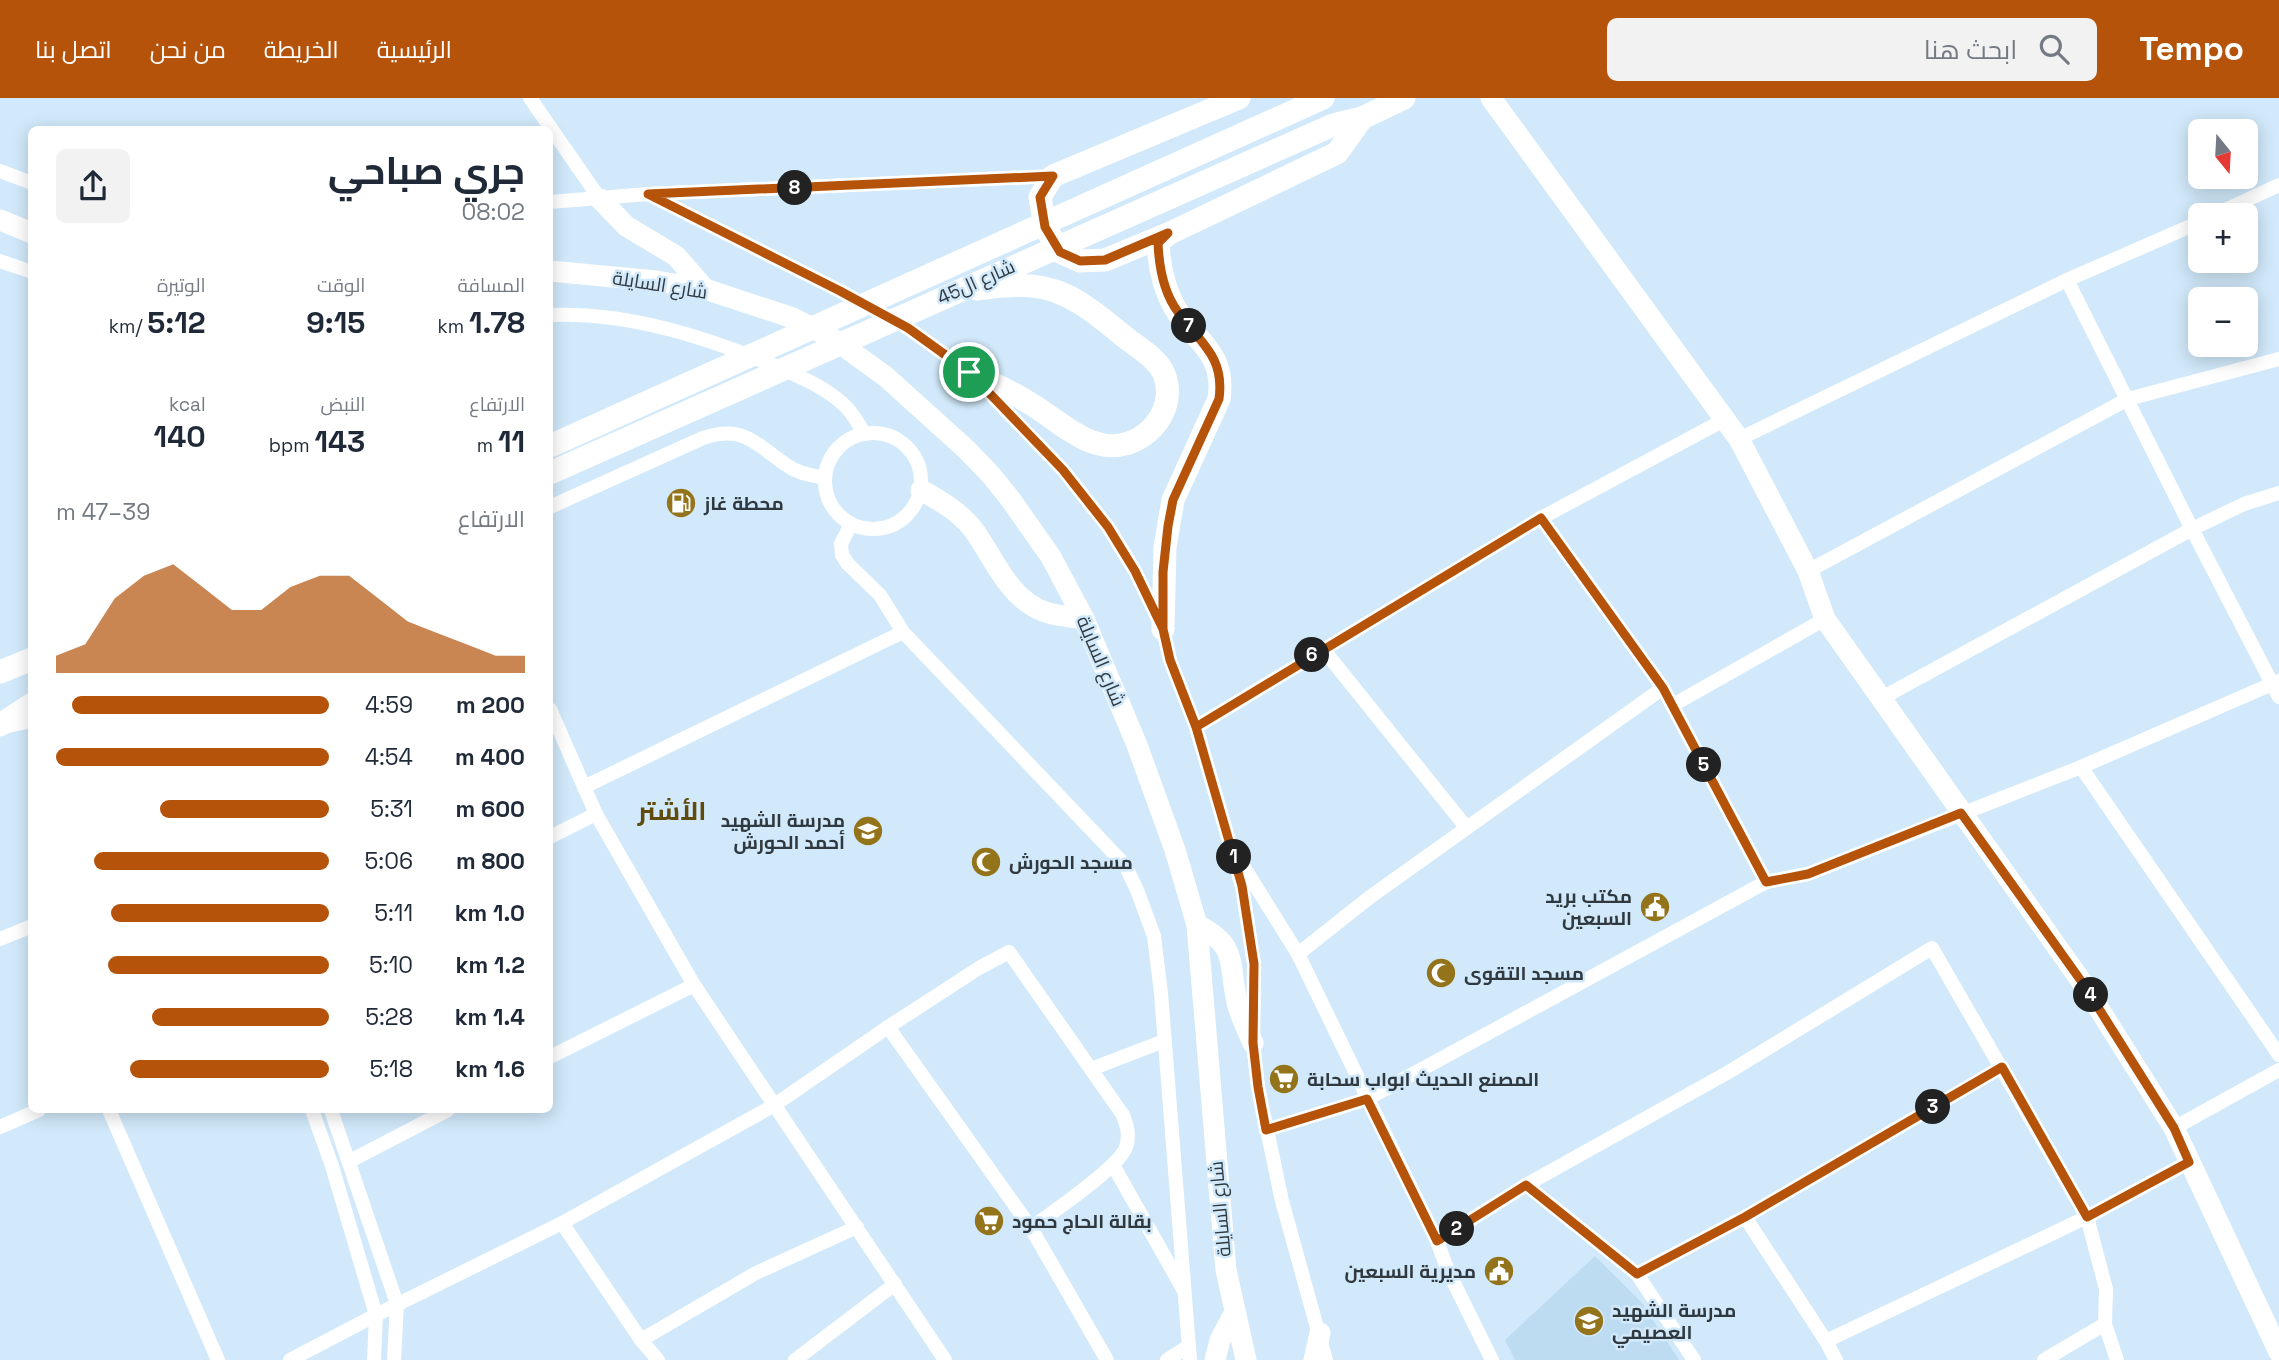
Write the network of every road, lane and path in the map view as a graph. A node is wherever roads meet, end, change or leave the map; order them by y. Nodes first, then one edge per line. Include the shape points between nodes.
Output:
1 (530, 98) edge
2 (1239, 98) edge
3 (1404, 98) edge
4 (1490, 98) edge
5 (1320, 99) edge
6 (1362, 118) junction
7 (549, 126) edge
8 (553, 131) edge
9 (0, 171) edge
10 (1053, 176) junction
11 (28, 182) edge
12 (2279, 185) edge
13 (648, 194) junction
14 (600, 199) junction
15 (553, 202) edge
16 (2240, 203) edge
17 (0, 220) edge
18 (2188, 227) edge
19 (28, 231) edge
20 (1168, 233) junction
21 (0, 261) edge
22 (28, 270) edge
23 (553, 271) edge
24 (2067, 280) junction
25 (705, 289) junction
26 (953, 292) junction
27 (553, 315) edge
28 (2279, 359) edge
29 (969, 372) junction
30 (2128, 398) junction
31 (1724, 421) junction
32 (865, 434) junction
33 (1739, 439) junction
34 (553, 445) edge
35 (553, 472) edge
36 (825, 478) junction
37 (921, 490) junction
38 (2279, 493) edge
39 (553, 506) edge
40 (1541, 518) junction
41 (851, 524) junction
42 (2192, 529) junction
43 (1808, 571) junction
44 (1083, 619) junction
45 (1825, 619) junction
46 (1163, 629) junction
47 (903, 632) junction
48 (1323, 649) junction
49 (28, 661) edge
50 (0, 672) edge
51 (2277, 687) edge
52 (1663, 688) junction
53 (1880, 699) junction
54 (1673, 705) junction
55 (28, 707) edge
56 (553, 716) edge
57 (28, 722) edge
58 (0, 726) edge
59 (1196, 727) junction
60 (2081, 767) junction
61 (584, 787) junction
62 (1961, 813) junction
63 (596, 814) junction
64 (1466, 827) junction
65 (553, 836) edge
66 (1232, 848) junction
67 (1766, 882) junction
68 (1197, 925) junction
69 (28, 930) edge
70 (0, 940) edge
71 (1298, 954) junction
72 (694, 985) junction
73 (888, 1027) junction
74 (1164, 1041) junction
75 (1253, 1043) junction
76 (2279, 1055) edge
77 (553, 1056) edge
78 (2002, 1067) junction
79 (1091, 1069) junction
80 (2279, 1069) edge
81 (1367, 1099) junction
82 (773, 1106) junction
83 (32, 1113) edge
84 (110, 1113) edge
85 (313, 1113) edge
86 (332, 1113) edge
87 (442, 1113) edge
88 (0, 1128) edge
89 (2174, 1128) junction
90 (1266, 1130) junction
91 (350, 1161) junction
92 (2189, 1162) junction
93 (1114, 1165) junction
94 (1526, 1185) junction
95 (1745, 1217) junction
96 (2087, 1217) junction
97 (562, 1223) junction
98 (857, 1227) junction
99 (1031, 1228) junction
100 (1437, 1241) junction
101 (1637, 1274) junction
102 (895, 1284) junction
103 (1185, 1293) junction
104 (397, 1304) junction
105 (1235, 1312) junction
106 (376, 1315) junction
107 (2105, 1324) junction
108 (1320, 1333) junction
109 (641, 1340) junction
110 (1826, 1341) junction
111 (2279, 1352) edge
112 (1189, 1353) edge
113 (218, 1360) edge
114 (290, 1360) edge
115 (374, 1360) edge
116 (394, 1360) edge
117 (658, 1360) edge
118 (795, 1360) edge
119 (944, 1360) edge
120 (1107, 1360) edge
121 (1167, 1360) edge
122 (1215, 1360) edge
123 (1246, 1360) edge
124 (1314, 1360) edge
125 (1326, 1360) edge
126 (1492, 1360) edge
127 (1694, 1360) edge
128 (1836, 1360) edge
129 (2044, 1360) edge
130 (2118, 1360) edge

1 - 7 street
2 - 10 main road
3 - 6 main road, شارع ال45
4 - 31 main road
5 - 34 main road, شارع ال45
6 - 20 main road via 1337,153
6 - 26 main road, شارع ال45 via 1333,125
8 - 14 street
9 - 11 street
10 - 13 street
10 - 20 main road via 1040,197 1045,227 1060,252 1080,261 1105,260
12 - 16 street
13 - 14 street
13 - 29 street via 908,328
14 - 15 street
14 - 25 main road via 626,226 676,256
17 - 19 main road
18 - 24 street
20 - 46 main road via 1158,243 1162,278 1177,311 1216,362 1220,386 1219,399 1173,500 1164,560
21 - 22 street
23 - 25 main road, شارع السايلة
24 - 30 street
24 - 33 street
25 - 44 main road, شارع السايلة via 793,318 835,340 940,424 990,475 1030,526
26 - 29 main road via 1029,284 1070,297 1156,362 1164,373 1167,398 1149,433 1111,446 1086,439 1025,400
26 - 35 main road, شارع ال45
27 - 32 street via 637,321 751,356 818,385 845,405
28 - 30 street
29 - 46 street via 1063,470 1108,527
30 - 42 street
30 - 43 street
31 - 33 main road
31 - 40 street
32 - 36 street via 834,454
32 - 37 street via 891,436 912,452 919,464
33 - 43 main road
36 - 39 street via 789,467 736,433 719,433
36 - 41 street via 831,505
37 - 41 street via 916,504 895,525 865,529
37 - 44 main road via 972,527 1022,598 1048,613
38 - 42 street
40 - 48 street
40 - 52 street
41 - 47 street via 841,544 842,555 880,595
42 - 51 street
42 - 53 street
43 - 45 main road
44 - 68 main road, شارع السايلة via 1137,745
45 - 53 main road
45 - 54 street
46 - 59 street
47 - 61 street
47 - 74 street via 1125,865 1154,936
48 - 59 street
48 - 64 street
49 - 50 main road
51 - 60 street
52 - 54 street
52 - 64 street
53 - 62 main road
54 - 67 street
55 - 58 main road
56 - 61 street
57 - 58 street
59 - 66 street
60 - 62 street
60 - 76 street
61 - 63 street
62 - 67 street via 1808,874
62 - 89 main road via 2084,985
63 - 65 street
63 - 72 street
64 - 71 street
66 - 71 street
66 - 75 street via 1254,964
67 - 81 street
68 - 75 main road via 1223,941 1236,1001
68 - 105 main road, شارع السايلة via 1223,1245
69 - 70 street
71 - 81 street
72 - 77 street
72 - 82 street
73 - 79 street via 1009,952
73 - 82 street
73 - 99 street
74 - 79 street
74 - 103 street
75 - 90 street
78 - 94 street via 1932,948 1727,1073
78 - 95 street
78 - 96 street
79 - 93 street via 1129,1130 1126,1149
80 - 89 street
81 - 90 street
81 - 100 street
82 - 97 street
82 - 98 street
83 - 88 street
84 - 113 street
85 - 106 street
86 - 91 street
87 - 91 street
89 - 92 main road
90 - 108 street
91 - 104 street
92 - 96 street
92 - 111 main road
93 - 99 street
93 - 103 street
94 - 100 street
94 - 101 street
95 - 101 street
95 - 110 street
96 - 107 street via 2106,1289
96 - 110 street
97 - 104 street
97 - 109 street
98 - 102 street
98 - 109 street via 756,1273
99 - 120 street
100 - 126 street
101 - 127 street
102 - 118 street
102 - 119 street
103 - 112 street
104 - 106 street
104 - 116 street
105 - 122 main road
105 - 123 main road, شارع السايلة
106 - 114 street
106 - 115 street
107 - 129 street
107 - 130 street
108 - 124 main road
108 - 125 street
109 - 117 street
110 - 128 street
112 - 121 street

